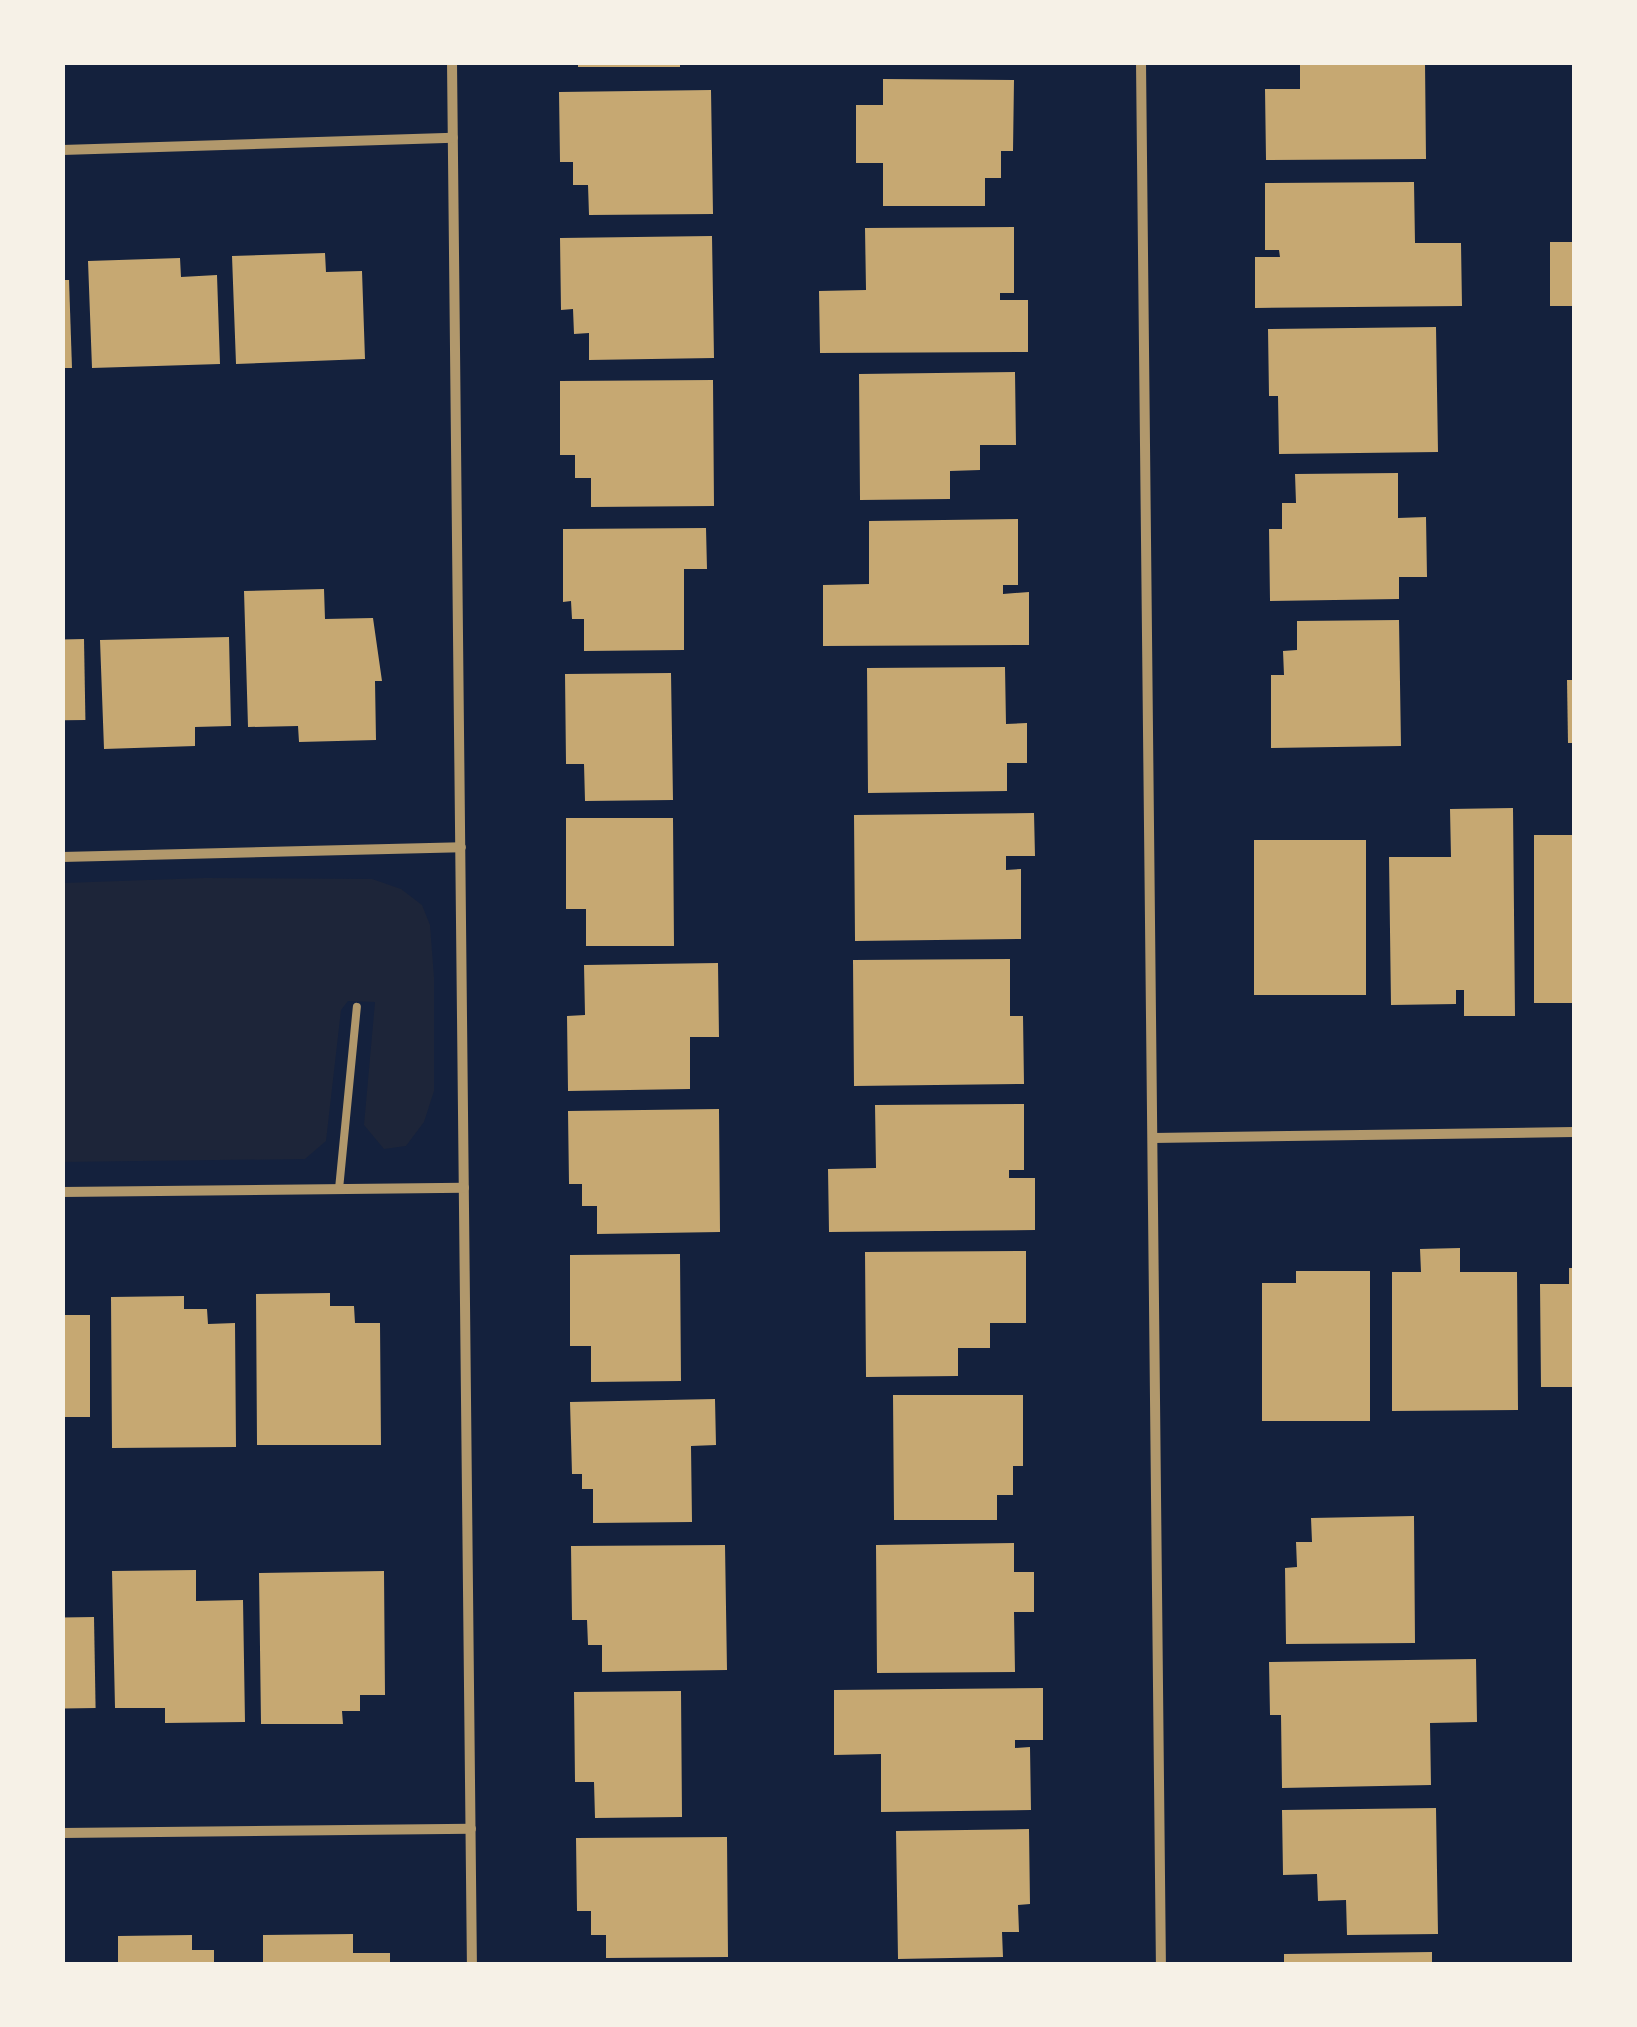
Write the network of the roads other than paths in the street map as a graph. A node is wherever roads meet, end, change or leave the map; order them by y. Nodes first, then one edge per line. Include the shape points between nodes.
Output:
1 (452, 62) edge
2 (1141, 62) edge
3 (453, 138) junction
4 (62, 150) edge
5 (461, 846) junction
6 (62, 857) edge
7 (357, 1008) dead end
8 (1574, 1132) edge
9 (1153, 1138) junction
10 (464, 1188) junction
11 (339, 1190) junction
12 (62, 1192) edge
13 (470, 1829) junction
14 (62, 1834) edge
15 (472, 1964) edge
16 (1161, 1964) edge

1 - 3 street
2 - 9 street
3 - 4 street
3 - 5 street
5 - 6 street
5 - 10 street
7 - 11 lane
8 - 9 street
9 - 16 street
10 - 11 street
10 - 13 street
11 - 12 street
13 - 14 street
13 - 15 street

